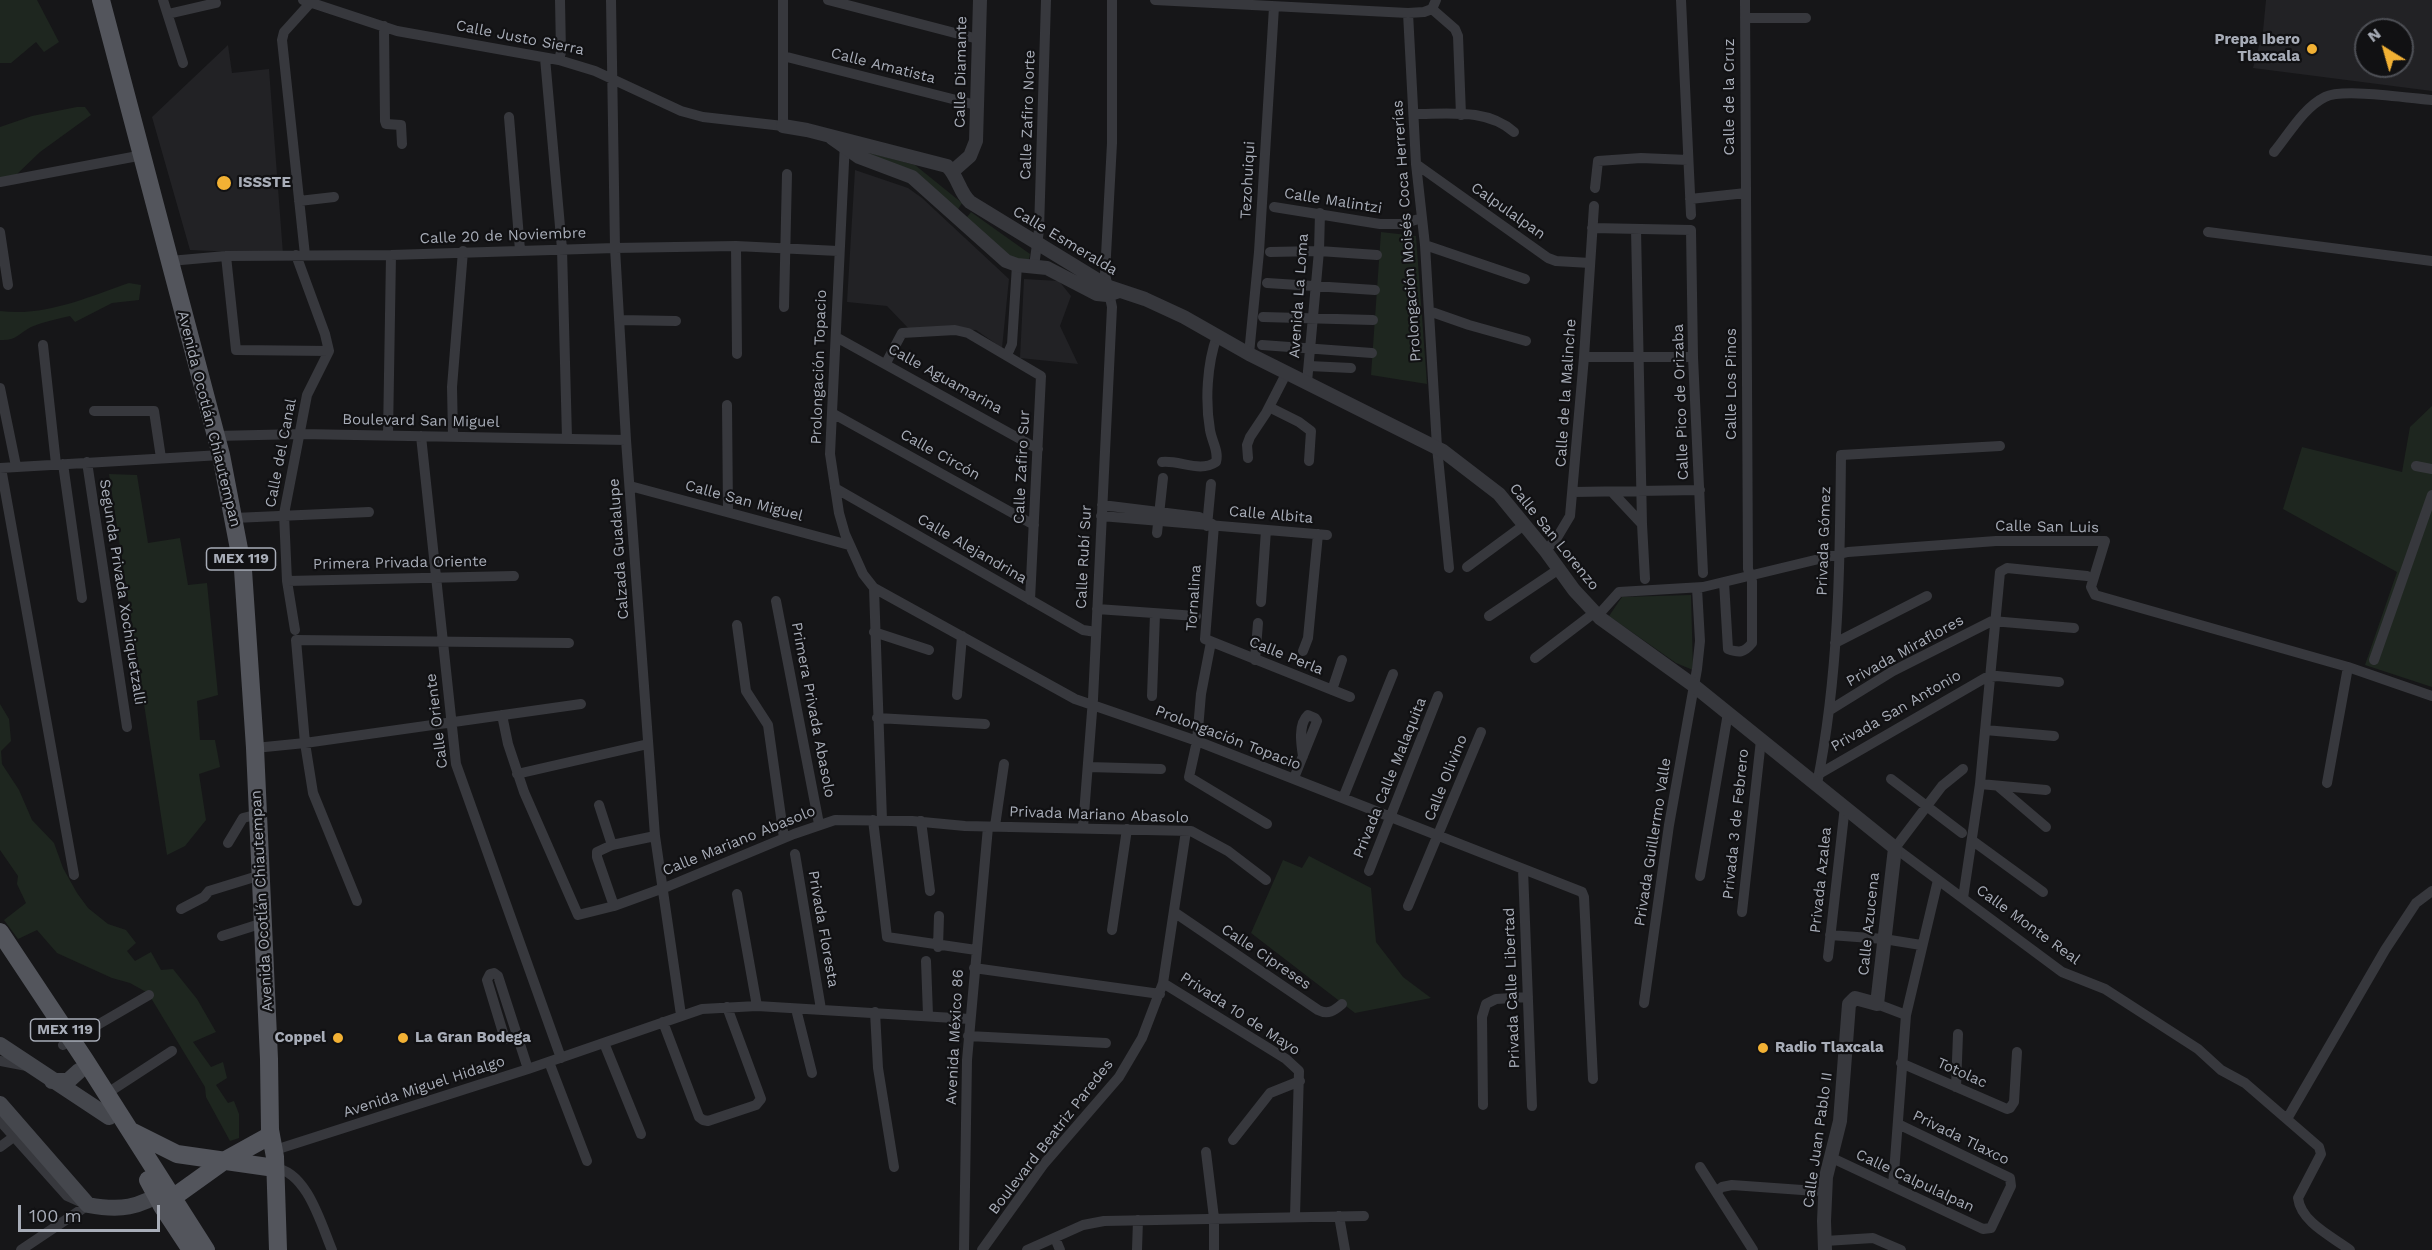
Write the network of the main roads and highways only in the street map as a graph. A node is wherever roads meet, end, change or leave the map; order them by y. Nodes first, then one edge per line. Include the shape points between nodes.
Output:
1 (101, 0) edge
2 (0, 932) edge
3 (0, 948) edge
4 (67, 1042) junction
5 (0, 1045) edge
6 (79, 1071) junction
7 (52, 1081) junction
8 (0, 1104) edge
9 (109, 1117) junction
10 (127, 1129) junction
11 (274, 1151) junction
12 (224, 1161) junction
13 (164, 1198) junction
14 (191, 1250) edge
15 (206, 1250) edge
16 (278, 1250) edge

1 - 11 main road, Avenida Ocotlán Chiautempan / MEX 119 via 221,455 244,581
2 - 4 main road, MEX 119
3 - 4 main road, MEX 119
4 - 6 main road, MEX 119
4 - 10 main road, MEX 119
5 - 7 main road
6 - 7 main road via 68,1081
6 - 9 main road, MEX 119
7 - 9 main road
8 - 13 main road via 18,1134 88,1205 129,1208
9 - 10 main road
9 - 13 main road, MEX 119
10 - 12 main road via 170,1152
10 - 13 main road, MEX 119
11 - 12 main road
11 - 12 main road
11 - 16 main road, Avenida Ocotlán Chiautempan / MEX 119
12 - 13 main road
13 - 14 main road, MEX 119
13 - 15 main road, MEX 119

